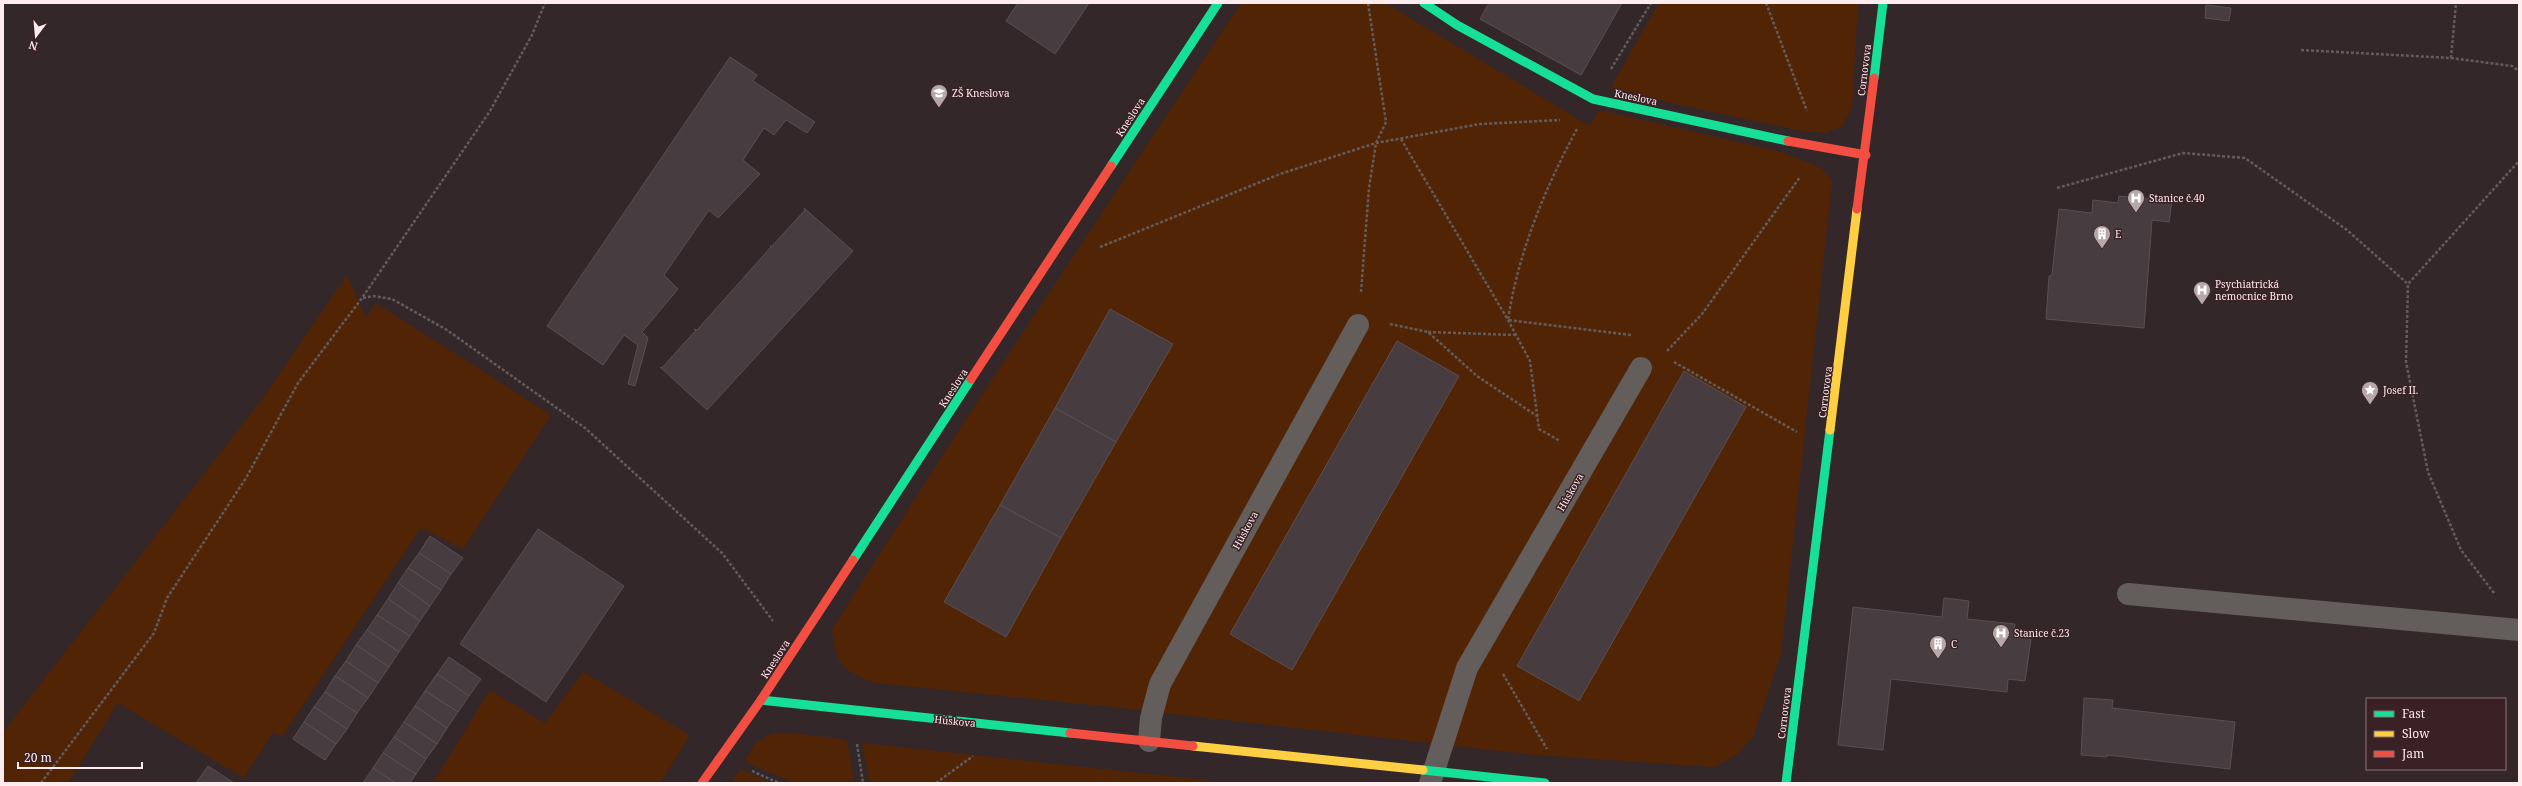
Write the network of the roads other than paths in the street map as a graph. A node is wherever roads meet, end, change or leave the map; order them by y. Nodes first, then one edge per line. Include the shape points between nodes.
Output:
1 (1218, 3) edge
2 (1424, 3) edge
3 (1883, 3) edge
4 (1866, 154) junction
5 (1358, 325) road end
6 (1641, 368) road end
7 (2128, 594) dead end
8 (2519, 630) edge
9 (761, 700) junction
10 (1149, 741) junction
11 (1432, 777) edge
12 (702, 783) edge
13 (1545, 783) edge
14 (1786, 783) edge

1 - 9 street, Kneslova
2 - 4 street, Kneslova via 1593,99 1821,148
3 - 4 street, Cornovova
4 - 14 street, Cornovova
5 - 10 street, Húskova via 1160,684 1151,718
6 - 11 street, Húskova via 1467,668
7 - 8 street
9 - 10 street, Húskova
9 - 12 street, Kneslova
10 - 11 street, Húskova
11 - 13 street, Húskova

